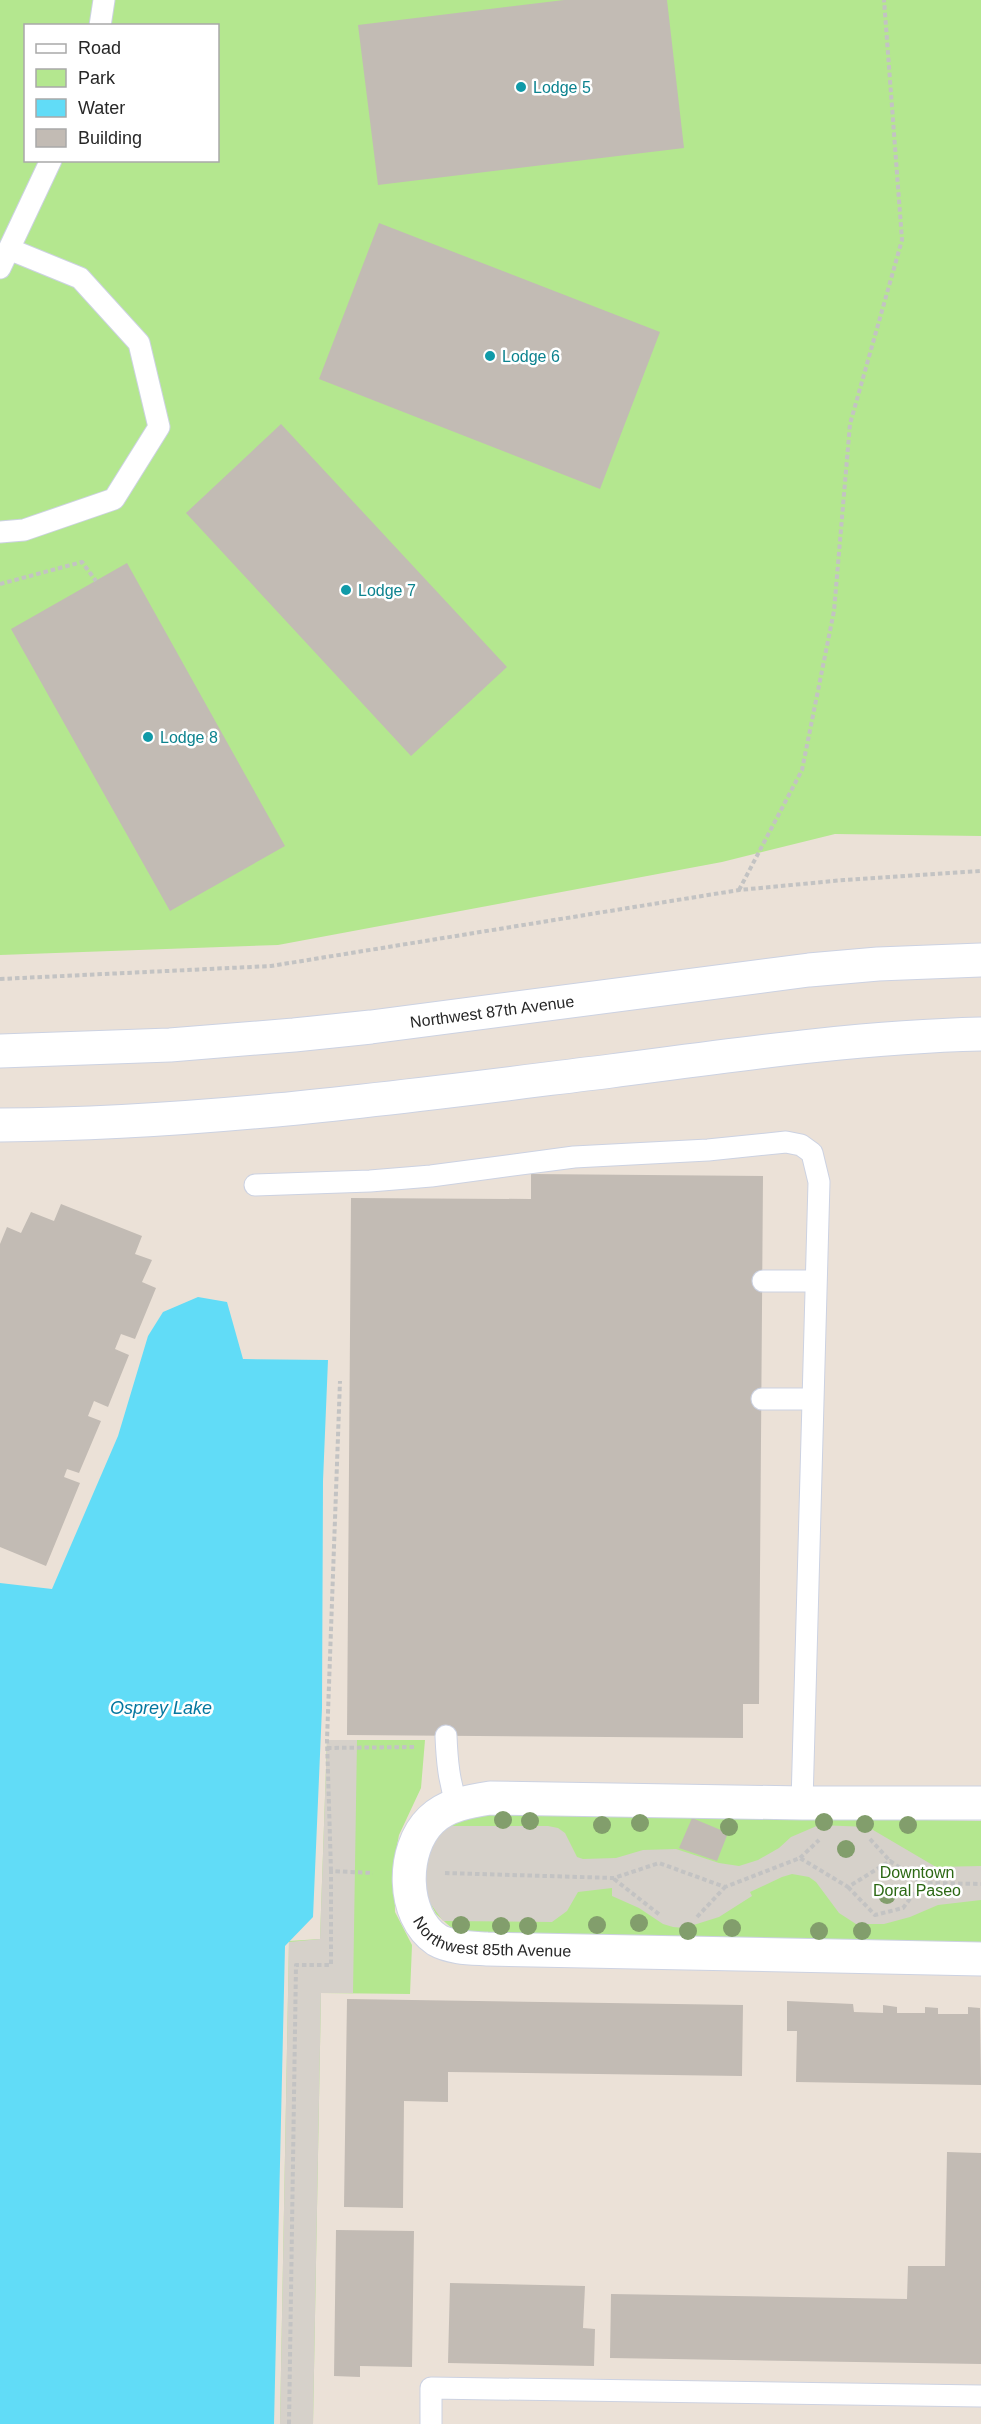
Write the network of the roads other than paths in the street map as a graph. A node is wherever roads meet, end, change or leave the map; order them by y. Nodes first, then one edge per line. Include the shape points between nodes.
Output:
1 (104, 0) edge
2 (100, 24) edge
3 (50, 162) edge
4 (4, 258) edge
5 (0, 532) edge
6 (981, 960) edge
7 (981, 1034) edge
8 (0, 1052) edge
9 (0, 1125) edge
10 (255, 1185) dead end
11 (763, 1281) dead end
12 (816, 1281) junction
13 (762, 1399) dead end
14 (813, 1399) junction
15 (446, 1736) dead end
16 (802, 1803) junction
17 (981, 1803) edge
18 (458, 1805) junction
19 (981, 1959) edge
20 (981, 2396) edge
21 (431, 2424) edge

1 - 2 lane
3 - 4 lane
4 - 5 lane via 80,278 139,343 159,427 114,499 24,530
6 - 8 main road, Northwest 87th Avenue via 809,970 294,1035
7 - 9 main road via 801,1047 333,1106 140,1121
10 - 12 lane via 370,1181 574,1157 786,1142 801,1145 812,1153 816,1166
11 - 12 lane
12 - 14 lane
13 - 14 lane
14 - 16 lane
15 - 18 lane via 447,1767
16 - 17 main road, Northwest 85th Avenue
16 - 18 main road, Northwest 85th Avenue via 490,1798
18 - 19 main road, Northwest 85th Avenue via 443,1811 421,1830 409,1874 417,1915 427,1932 440,1941 487,1949
20 - 21 lane via 431,2388

